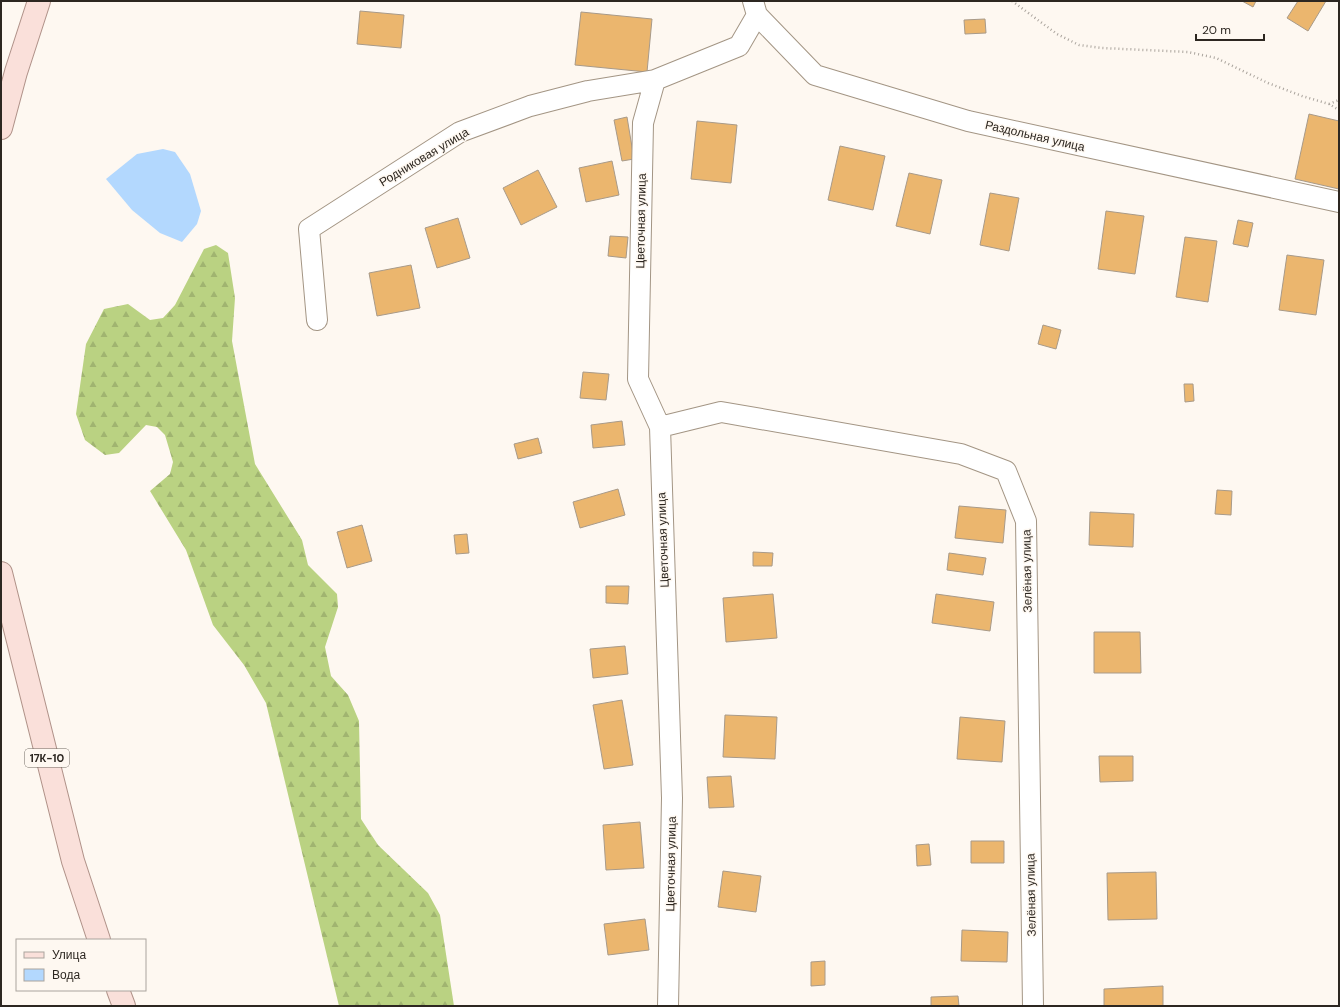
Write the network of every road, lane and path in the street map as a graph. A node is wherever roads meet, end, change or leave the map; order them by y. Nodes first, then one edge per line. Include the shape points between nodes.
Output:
1 (39, 1) edge
2 (1012, 1) edge
3 (755, 8) edge
4 (655, 80) junction
5 (1339, 100) edge
6 (1328, 104) junction
7 (1339, 110) edge
8 (1, 128) edge
9 (1339, 202) edge
10 (317, 320) dead end
11 (660, 427) junction
12 (1, 573) edge
13 (99, 939) edge
14 (118, 991) edge
15 (124, 1006) edge
16 (668, 1006) edge
17 (1033, 1006) edge

1 - 8 main road
2 - 6 path via 1057,34 1078,45 1188,52 1216,58 1268,83
3 - 4 street, Родниковая улица via 739,46
3 - 9 street, Раздольная улица via 815,75 968,121
4 - 10 street, Родниковая улица via 588,91 530,106 460,132 309,229
4 - 11 street, Цветочная улица via 643,123 638,379
5 - 6 path
6 - 7 path
11 - 16 street, Цветочная улица via 672,798
11 - 17 street, Зелёная улица via 721,412 961,454 1006,471 1026,521
12 - 13 main road, 17К-10 via 73,861
14 - 15 main road

